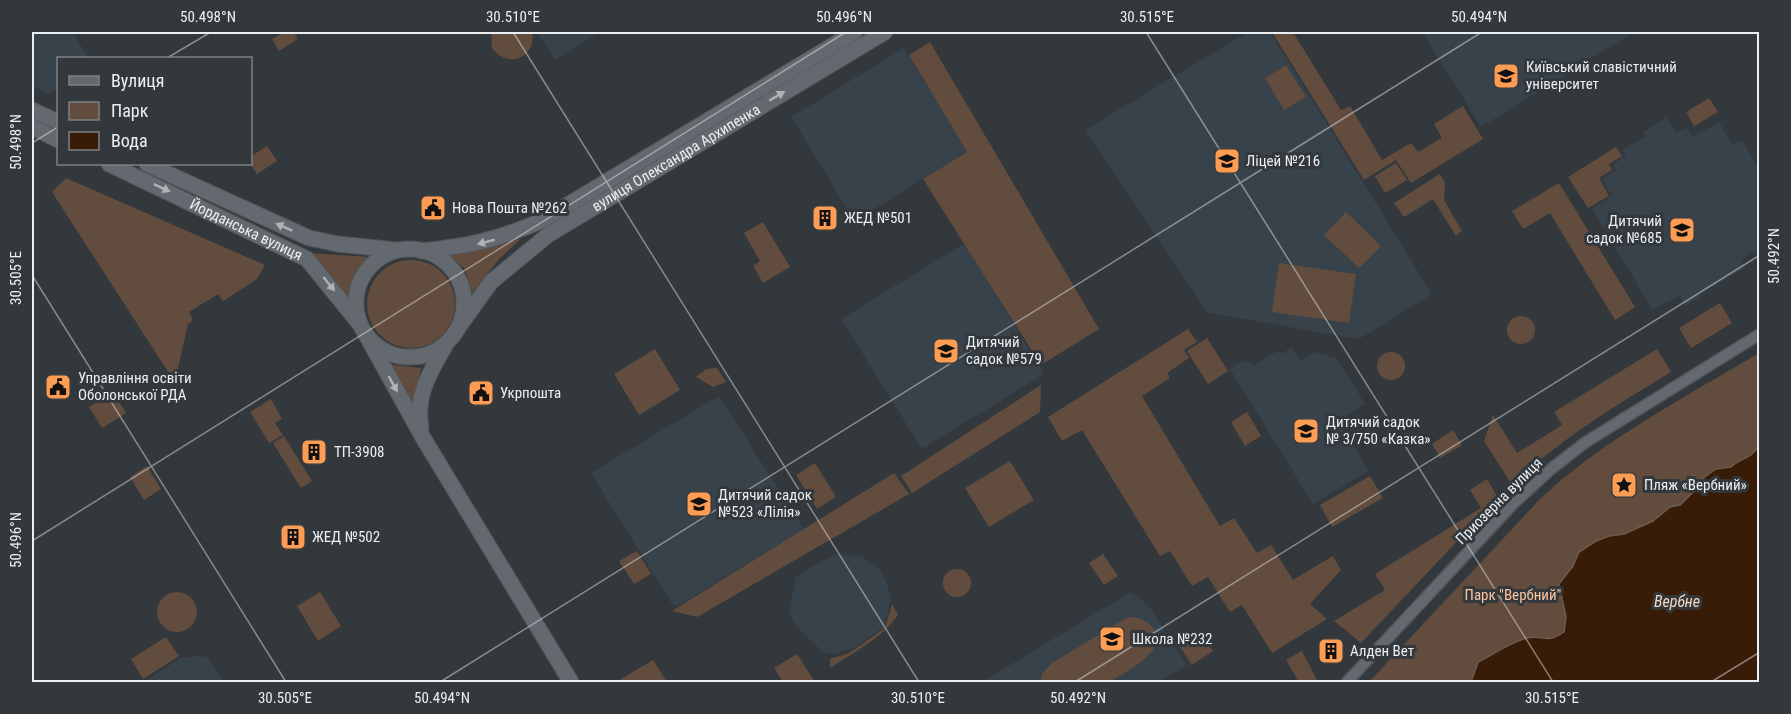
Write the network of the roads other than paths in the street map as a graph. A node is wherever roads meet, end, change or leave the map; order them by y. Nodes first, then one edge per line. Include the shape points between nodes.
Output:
1 (855, 32) edge
2 (885, 32) edge
3 (32, 110) edge
4 (57, 122) edge
5 (32, 127) edge
6 (57, 140) edge
7 (111, 165) edge
8 (149, 165) edge
9 (402, 250) junction
10 (421, 251) junction
11 (458, 328) junction
12 (363, 329) junction
13 (1760, 334) edge
14 (446, 343) junction
15 (422, 435) junction
16 (570, 682) edge
17 (1347, 682) edge

1 -> 10 main road, вулиця Олександра Архипенка via 540,221 502,238
11 -> 2 main road, вулиця Олександра Архипенка via 491,282 548,235
3 - 4 main road
5 - 6 main road
7 -> 12 main road, Йорданська вулиця via 307,259
9 -> 8 main road, Йорданська вулиця via 309,238
9 - 10 main road
9 - 12 main road via 382,258 366,273 356,303
10 - 11 main road via 443,261 459,280 464,304
11 - 14 main road
12 - 14 main road via 377,346 403,357 422,356
12 -> 15 main road, Йорданська вулиця
13 - 17 street, Приозерна вулиця via 1586,442 1551,469 1513,504
14 - 15 main road, Йорданська вулиця via 422,389 418,413
15 - 16 main road, Йорданська вулиця

